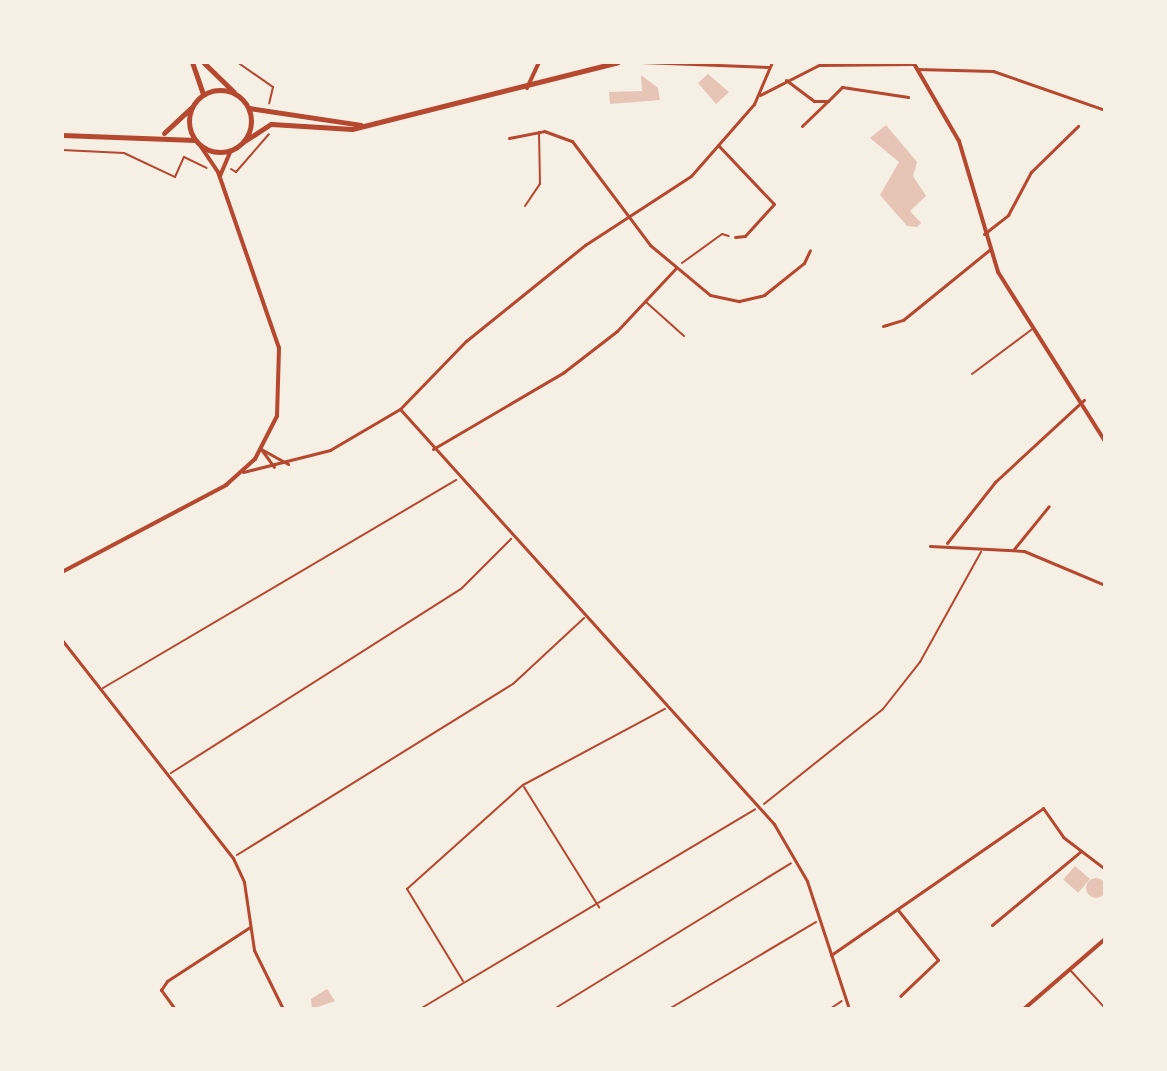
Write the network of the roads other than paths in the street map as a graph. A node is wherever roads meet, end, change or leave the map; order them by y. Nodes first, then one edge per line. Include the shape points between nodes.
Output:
1 (192, 62) edge
2 (203, 62) edge
3 (539, 62) edge
4 (618, 62) edge
5 (641, 62) edge
6 (772, 62) edge
7 (913, 63) edge
8 (770, 67) junction
9 (917, 69) junction
10 (786, 80) junction
11 (527, 88) junction
12 (234, 93) junction
13 (203, 94) junction
14 (760, 95) junction
15 (908, 97) dead end
16 (828, 101) junction
17 (192, 107) junction
18 (248, 107) junction
19 (1105, 110) edge
20 (362, 125) junction
21 (802, 126) dead end
22 (1078, 126) dead end
23 (539, 131) junction
24 (62, 135) edge
25 (158, 135) junction
26 (509, 138) dead end
27 (198, 142) junction
28 (243, 142) junction
29 (718, 145) junction
30 (231, 150) junction
31 (220, 178) junction
32 (525, 206) dead end
33 (630, 219) junction
34 (984, 234) junction
35 (735, 237) road end
36 (810, 250) dead end
37 (989, 250) junction
38 (675, 269) junction
39 (646, 301) junction
40 (883, 326) dead end
41 (1033, 328) junction
42 (684, 336) dead end
43 (972, 374) dead end
44 (1084, 400) junction
45 (400, 409) junction
46 (1105, 441) edge
47 (261, 449) junction
48 (433, 449) junction
49 (288, 464) junction
50 (277, 468) junction
51 (242, 472) junction
52 (1049, 506) dead end
53 (947, 543) junction
54 (930, 546) dead end
55 (1014, 549) junction
56 (62, 572) edge
57 (1105, 585) edge
58 (62, 640) edge
59 (1081, 851) junction
60 (1105, 869) edge
61 (898, 910) junction
62 (992, 925) dead end
63 (250, 927) junction
64 (1105, 939) edge
65 (831, 955) junction
66 (1070, 971) junction
67 (900, 996) dead end
68 (1105, 1008) edge
69 (175, 1009) edge
70 (283, 1009) edge
71 (849, 1009) edge
72 (1024, 1009) edge

1 - 13 main road
2 - 12 main road
3 - 11 street
4 - 11 main road
5 - 8 street
6 - 8 street
7 - 9 street
7 - 10 street via 819,65
8 - 14 street
9 - 19 street via 993,71
9 - 34 street via 959,141
10 - 14 street
10 - 16 street via 807,99
11 - 20 main road
12 - 13 main road
12 - 18 main road
13 - 17 main road
14 - 29 street
15 - 16 street via 842,87
16 - 21 street
17 - 25 main road via 177,127
17 - 27 main road
18 - 20 main road
18 - 28 main road
20 - 28 main road via 273,124
22 - 34 street via 1031,172 1008,215
23 - 26 street
23 - 32 lane via 540,184
23 - 33 street via 572,141
24 - 25 main road
25 - 27 main road
27 - 30 main road
27 - 31 street
28 - 30 main road
29 - 33 street via 678,187
29 - 35 street via 774,204 745,236
30 - 31 street
31 - 47 street via 281,358 279,408
33 - 38 street
33 - 45 street via 466,341
34 - 37 street
36 - 38 street via 786,281 747,300 710,295
37 - 40 street via 903,320
37 - 41 street
38 - 39 street
39 - 42 lane
39 - 48 street via 556,378
41 - 43 lane
41 - 44 street
44 - 46 street
44 - 53 street via 995,482
45 - 48 street
45 - 49 street via 353,439
47 - 49 street
47 - 50 street
47 - 51 street
48 - 65 street via 760,806 797,859
49 - 50 street
50 - 51 street
51 - 56 street
52 - 55 street
53 - 54 street
53 - 55 street
55 - 57 street
58 - 63 street via 233,858
59 - 60 street
59 - 61 street via 1043,808
59 - 62 street
61 - 65 street
61 - 67 street via 938,960
63 - 69 street via 167,981 162,993
63 - 70 street
64 - 66 street
65 - 71 street
66 - 68 lane
66 - 72 street

